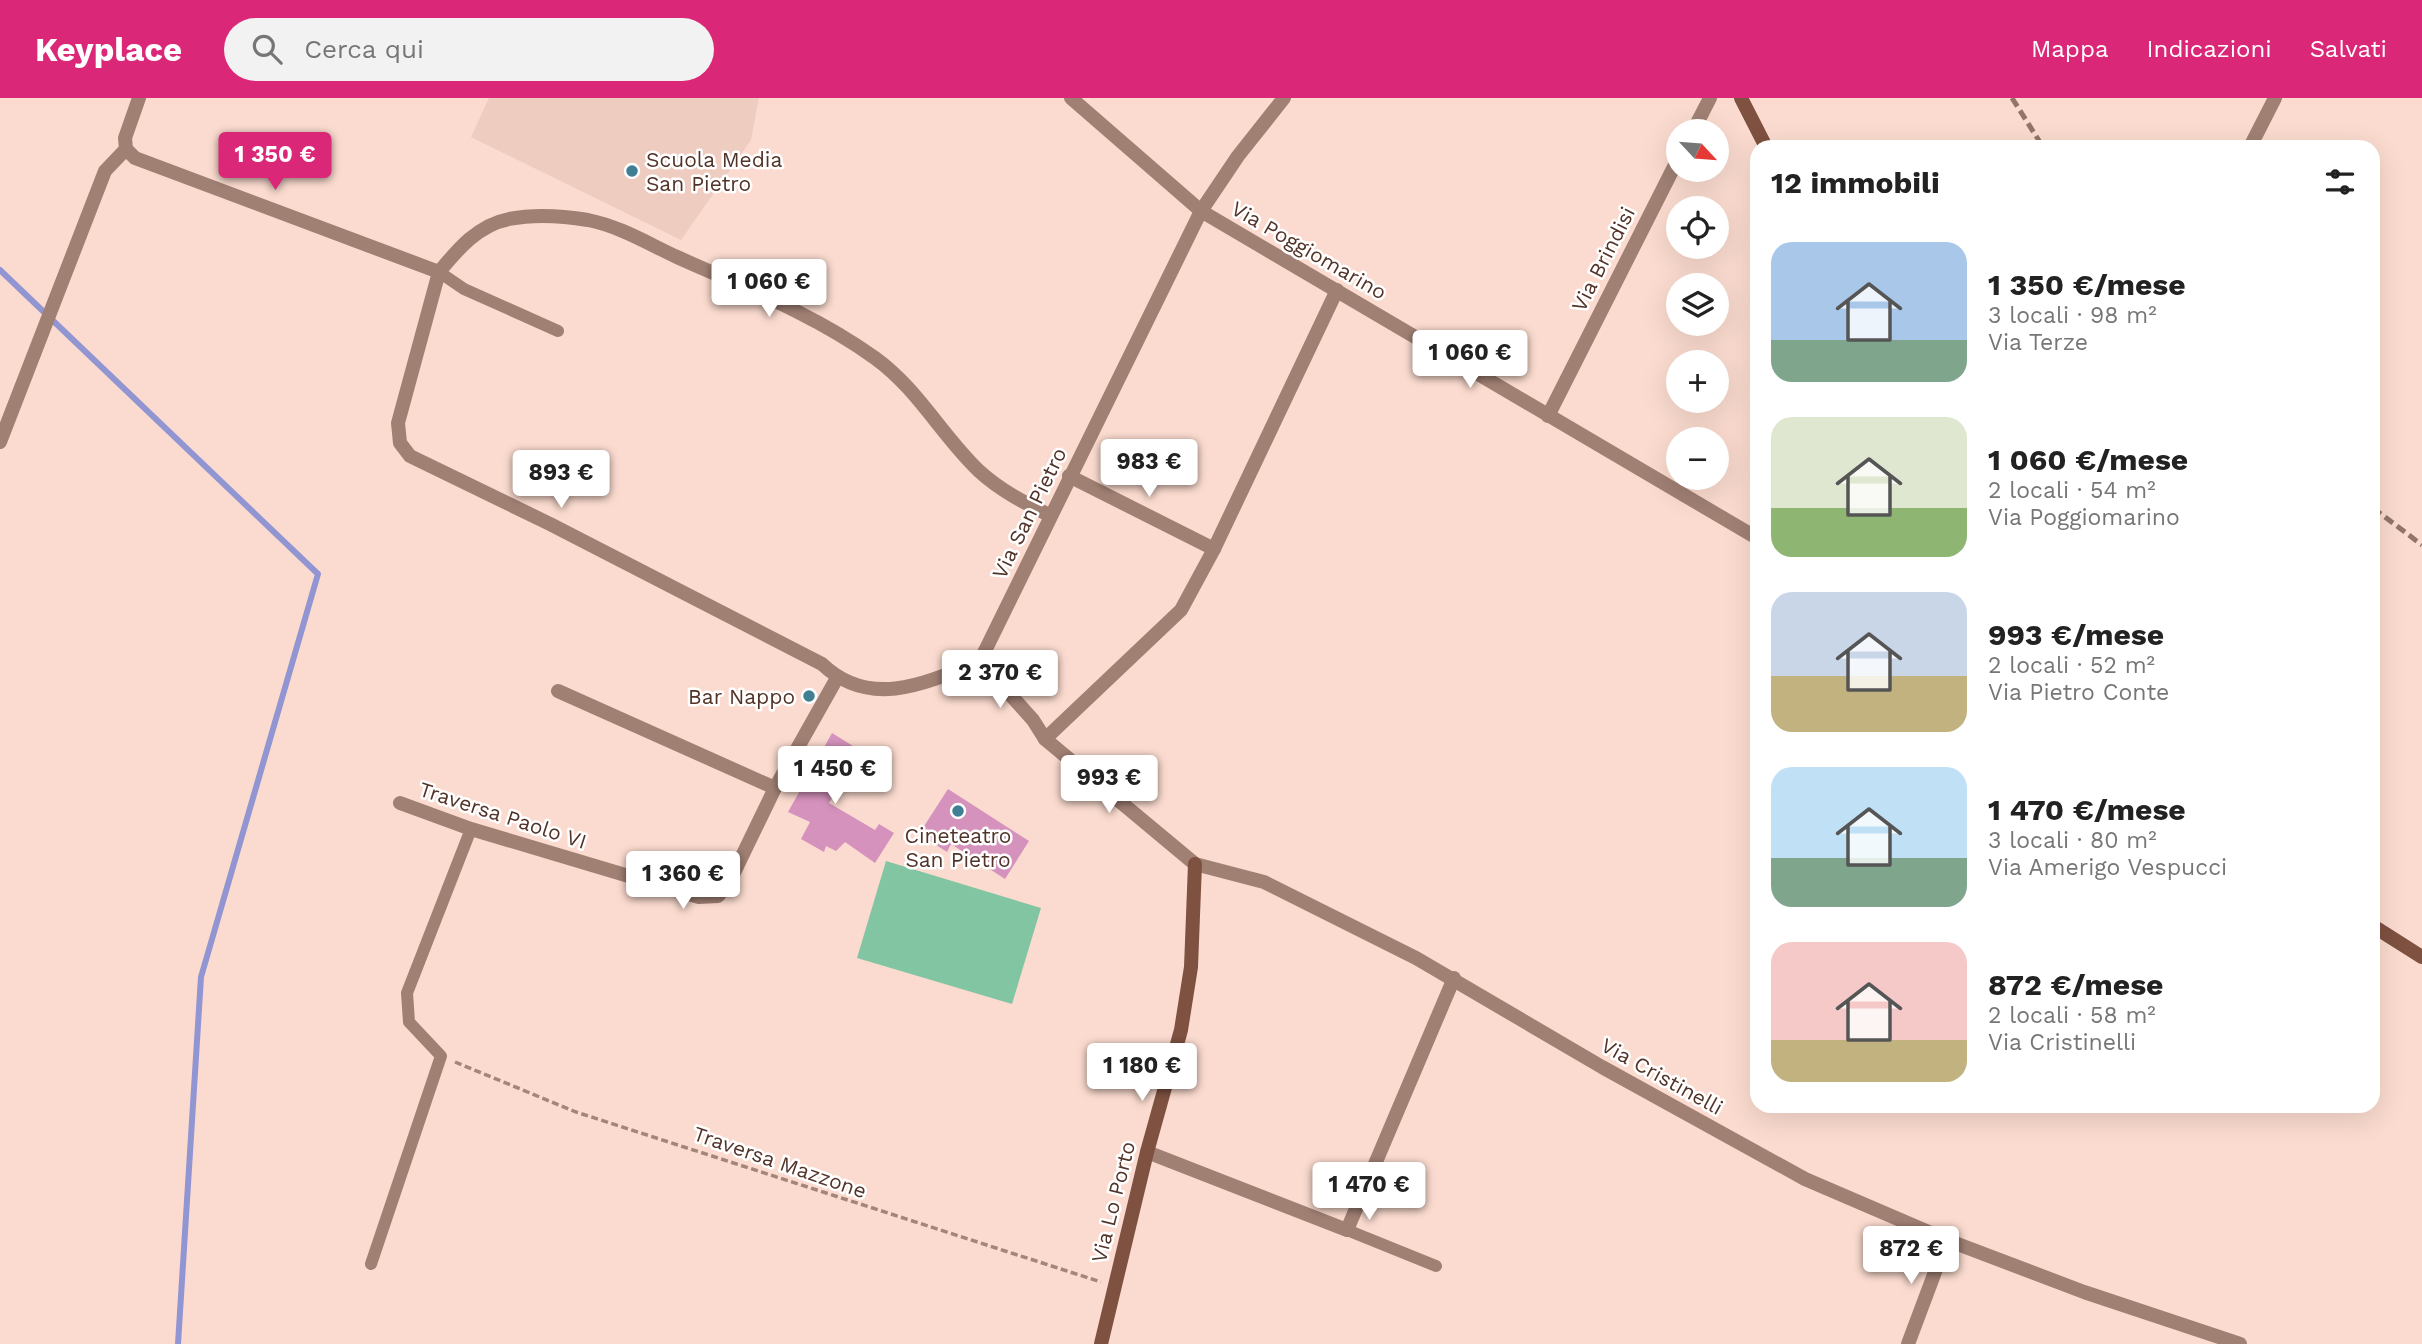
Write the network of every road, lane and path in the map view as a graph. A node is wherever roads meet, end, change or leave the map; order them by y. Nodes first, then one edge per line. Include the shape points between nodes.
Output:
1 (139, 98) edge
2 (1071, 98) edge
3 (1284, 98) edge
4 (1710, 98) edge
5 (1741, 98) edge
6 (2275, 98) edge
7 (1699, 119) edge
8 (1762, 140) edge
9 (2254, 140) edge
10 (125, 149) junction
11 (1666, 182) edge
12 (1201, 211) junction
13 (439, 272) junction
14 (1336, 290) junction
15 (558, 331) dead end
16 (1548, 416) junction
17 (0, 442) edge
18 (1069, 476) junction
19 (1051, 516) junction
20 (1750, 534) edge
21 (1214, 550) junction
22 (980, 661) junction
23 (836, 678) junction
24 (558, 691) dead end
25 (1045, 739) junction
26 (775, 788) junction
27 (400, 803) dead end
28 (471, 829) junction
29 (1195, 863) junction
30 (2380, 930) edge
31 (2422, 957) edge
32 (1454, 978) junction
33 (441, 1056) junction
34 (1147, 1152) junction
35 (1347, 1230) junction
36 (1947, 1240) junction
37 (371, 1264) dead end
38 (1436, 1266) dead end
39 (1113, 1286) junction
40 (1101, 1344) edge
41 (1908, 1344) edge
42 (2240, 1344) edge

1 - 10 street
2 - 12 street, Via Poggiomarino
3 - 12 street, Via San Pietro
4 - 7 street
5 - 8 street
6 - 9 street
10 - 13 street via 135,158
10 - 17 street via 105,171
11 - 16 street, Via Brindisi
12 - 14 street, Via Poggiomarino
12 - 18 street, Via San Pietro
13 - 15 lane via 464,289
13 - 19 street via 479,230 508,219 565,218 621,232 822,326 877,359 910,388 978,470 1004,492
13 - 23 street via 398,423 400,443 410,456 822,664
14 - 16 street, Via Poggiomarino
14 - 21 street
16 - 20 street, Via Poggiomarino
18 - 19 street, Via San Pietro
18 - 21 street
19 - 22 street, Via San Pietro
21 - 25 street via 1181,610
22 - 23 street via 894,690 858,688
22 - 25 street via 1034,720
23 - 26 street, Traversa Paolo VI
24 - 26 street
25 - 29 street
26 - 28 street, Traversa Paolo VI via 729,883 718,896 708,899
27 - 28 street, Traversa Paolo VI
28 - 33 lane via 407,993 409,1022
29 - 32 street, Via Cristinelli via 1264,882
29 - 34 street, Via Lo Porto via 1191,967 1181,1030
30 - 31 street
32 - 35 street
32 - 36 street, Via Cristinelli via 1602,1067 1805,1179
33 - 37 lane
33 - 39 path, Traversa Mazzone via 576,1112
34 - 35 street
34 - 39 street, Via Lo Porto
35 - 38 lane
36 - 41 street
36 - 42 street, Via Cristinelli
39 - 40 street, Via Lo Porto

